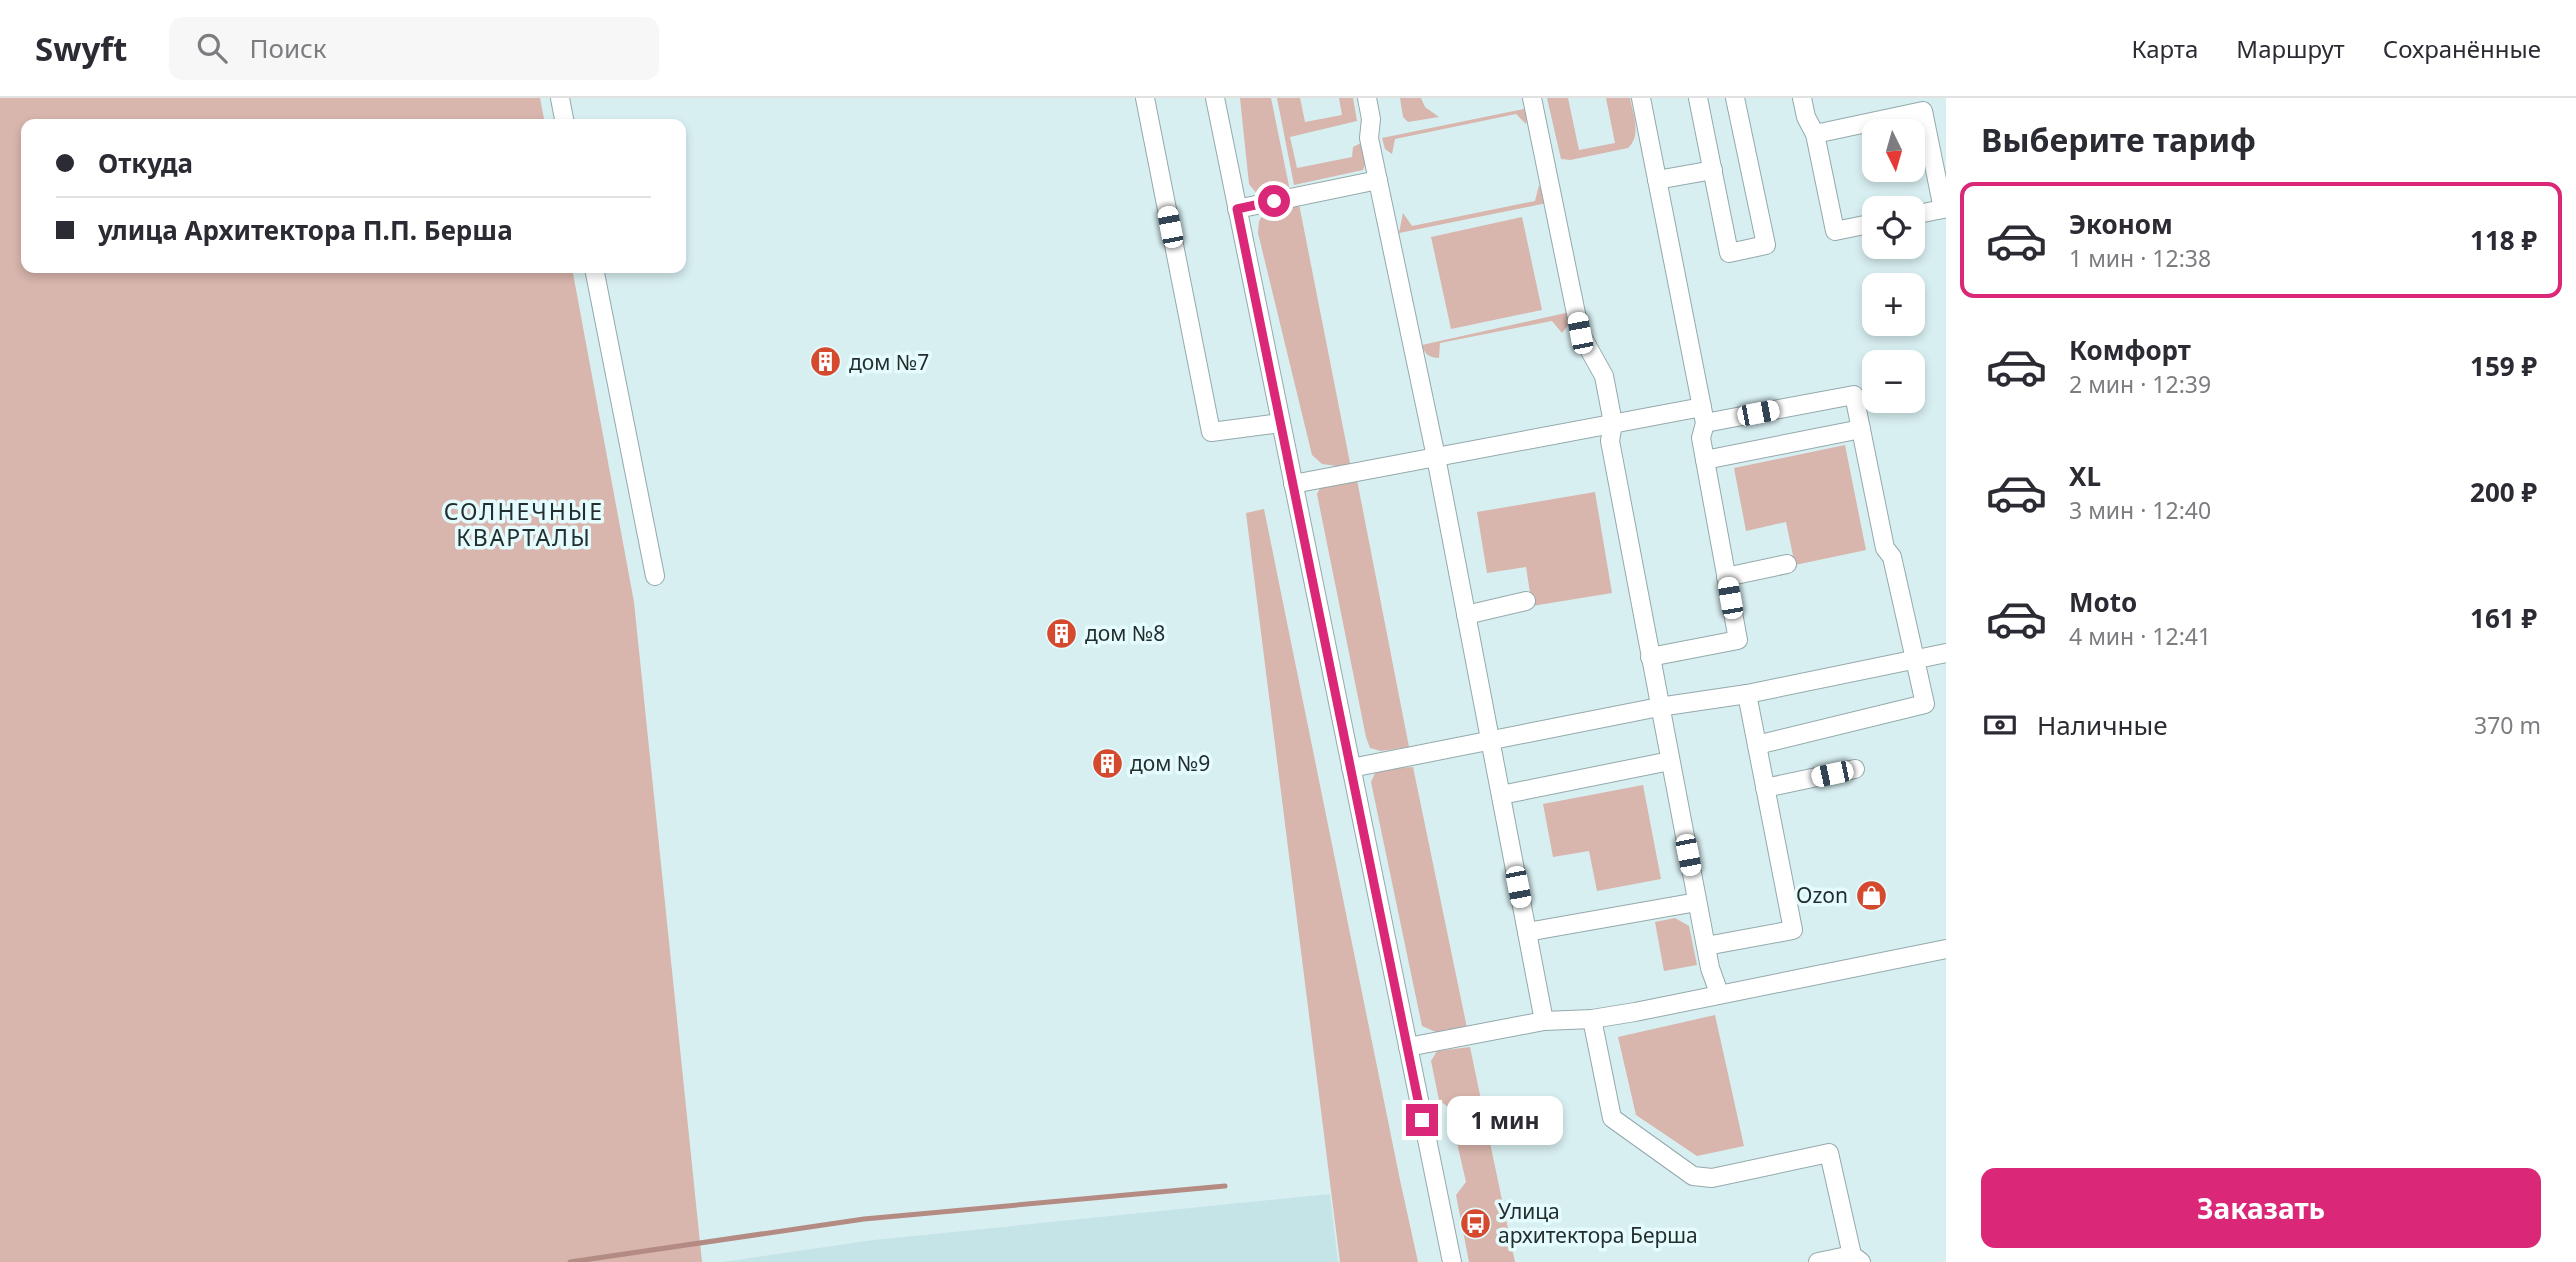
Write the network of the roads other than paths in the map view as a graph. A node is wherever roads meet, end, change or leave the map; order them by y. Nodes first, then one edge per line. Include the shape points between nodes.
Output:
1 (560, 98) edge
2 (1145, 98) edge
3 (1215, 98) edge
4 (1367, 98) edge
5 (1532, 98) edge
6 (1641, 98) edge
7 (1698, 98) edge
8 (1735, 98) edge
9 (1801, 98) edge
10 (564, 119) edge
11 (1815, 134) junction
12 (1713, 170) junction
13 (1378, 180) junction
14 (1657, 180) junction
15 (1237, 209) junction
16 (1925, 213) edge
17 (1862, 225) edge
18 (595, 273) edge
19 (1703, 415) junction
20 (1281, 422) junction
21 (1612, 424) junction
22 (1861, 429) junction
23 (1436, 457) junction
24 (1705, 460) junction
25 (1293, 484) junction
26 (1787, 564) dead end
27 (655, 576) dead end
28 (1727, 577) junction
29 (1526, 601) dead end
30 (1466, 615) junction
31 (1946, 653) edge
32 (1650, 657) junction
33 (1915, 659) junction
34 (1746, 694) junction
35 (1659, 706) junction
36 (1490, 739) junction
37 (1757, 745) junction
38 (1670, 761) junction
39 (1351, 768) junction
40 (1855, 769) dead end
41 (1765, 788) junction
42 (1500, 794) junction
43 (1697, 902) junction
44 (1527, 933) junction
45 (1706, 946) junction
46 (1946, 949) edge
47 (1719, 993) junction
48 (1591, 1019) junction
49 (1544, 1021) junction
50 (1408, 1047) junction
51 (1857, 1258) edge
52 (1452, 1262) edge
53 (1818, 1262) edge

1 - 10 street
2 - 20 street via 1211,432
3 - 15 street
4 - 13 street
5 - 21 street via 1580,333 1604,376
6 - 14 street
7 - 12 street
8 - 12 street via 1766,245 1728,253
9 - 11 street
11 - 16 street via 1923,111 1943,209
11 - 17 street via 1835,231
12 - 14 street
13 - 15 street
13 - 23 street
14 - 19 street
15 - 20 street
18 - 27 street
19 - 21 street
19 - 22 street via 1854,395
19 - 24 street
20 - 25 street
21 - 23 street
21 - 32 street via 1610,441
22 - 24 street
22 - 33 street via 1885,548 1892,557
23 - 25 street
23 - 30 street
24 - 28 street
25 - 39 street
26 - 28 street
28 - 32 street via 1738,640
29 - 30 street
30 - 36 street
31 - 33 street
32 - 35 street
33 - 34 street
33 - 37 street via 1925,705
34 - 35 street
34 - 37 street
35 - 36 street
35 - 38 street
36 - 39 street
36 - 42 street
37 - 41 street
38 - 42 street
38 - 43 street
39 - 50 street
40 - 41 street
41 - 45 street via 1793,930
42 - 44 street
43 - 44 street
43 - 45 street
44 - 49 street
45 - 47 street
46 - 47 street
47 - 48 street
48 - 49 street
48 - 51 street via 1612,1118 1693,1176 1712,1178 1829,1153
49 - 50 street
50 - 52 street
51 - 53 street

